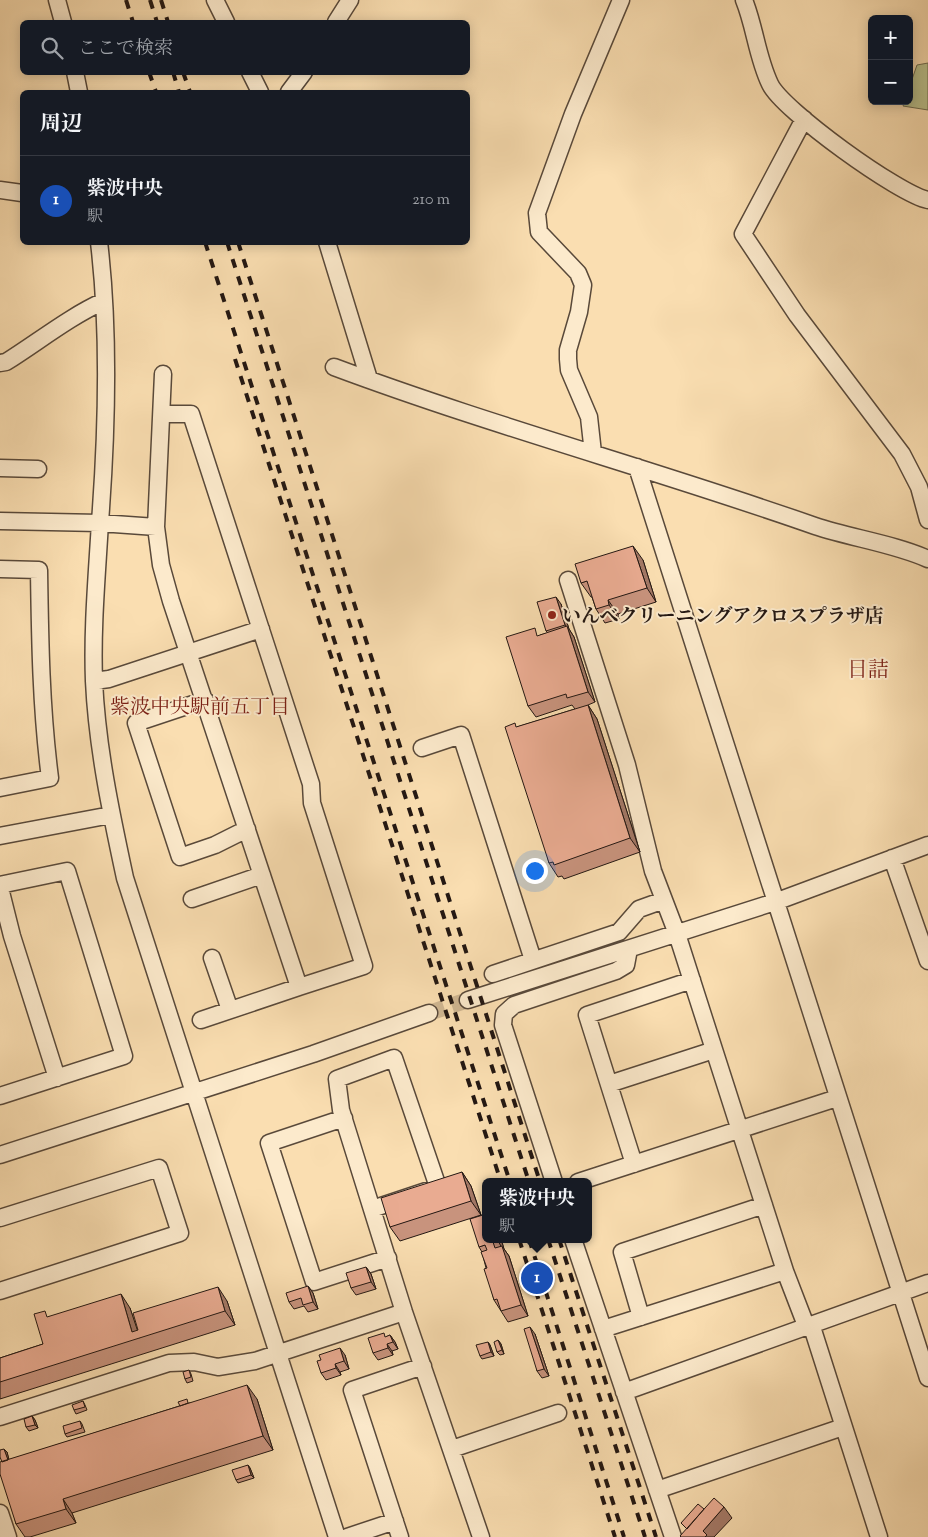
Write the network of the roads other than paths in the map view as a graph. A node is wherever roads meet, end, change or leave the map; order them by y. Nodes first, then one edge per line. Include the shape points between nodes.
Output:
1 (57, 0) edge
2 (215, 0) edge
3 (350, 0) edge
4 (621, 0) edge
5 (744, 0) edge
6 (62, 20) edge
7 (225, 20) edge
8 (337, 20) edge
9 (76, 75) edge
10 (252, 75) edge
11 (302, 75) edge
12 (79, 90) edge
13 (259, 90) edge
14 (290, 90) edge
15 (804, 119) junction
16 (0, 190) edge
17 (20, 193) edge
18 (928, 200) edge
19 (99, 245) edge
20 (328, 245) edge
21 (104, 301) junction
22 (0, 363) edge
23 (334, 367) dead end
24 (163, 374) dead end
25 (369, 379) junction
26 (162, 414) junction
27 (593, 453) junction
28 (637, 467) junction
29 (0, 468) edge
30 (38, 468) dead end
31 (928, 520) edge
32 (0, 521) edge
33 (100, 522) junction
34 (156, 527) junction
35 (928, 559) edge
36 (0, 570) edge
37 (568, 580) dead end
38 (261, 629) junction
39 (190, 652) junction
40 (94, 681) junction
41 (205, 700) junction
42 (422, 748) dead end
43 (0, 788) edge
44 (111, 815) junction
45 (247, 829) junction
46 (0, 836) edge
47 (928, 845) edge
48 (892, 858) junction
49 (262, 875) junction
50 (0, 886) edge
51 (192, 899) dead end
52 (664, 900) junction
53 (775, 902) junction
54 (677, 934) junction
55 (629, 949) junction
56 (212, 958) dead end
57 (928, 959) edge
58 (533, 960) junction
59 (492, 974) dead end
60 (692, 980) junction
61 (299, 987) junction
62 (468, 1000) tunnel mouth
63 (230, 1010) junction
64 (429, 1013) tunnel mouth
65 (200, 1020) dead end
66 (714, 1050) junction
67 (57, 1078) junction
68 (609, 1084) junction
69 (193, 1094) junction
70 (0, 1096) edge
71 (837, 1098) junction
72 (344, 1118) junction
73 (740, 1130) junction
74 (0, 1156) edge
75 (634, 1164) junction
76 (553, 1178) edge
77 (590, 1178) edge
78 (764, 1205) junction
79 (372, 1209) junction
80 (0, 1218) edge
81 (574, 1243) edge
82 (388, 1258) junction
83 (785, 1271) junction
84 (928, 1283) edge
85 (0, 1291) edge
86 (900, 1292) junction
87 (404, 1312) junction
88 (641, 1317) junction
89 (812, 1327) junction
90 (603, 1329) junction
91 (278, 1354) junction
92 (423, 1366) junction
93 (928, 1378) edge
94 (624, 1392) junction
95 (558, 1413) dead end
96 (0, 1417) edge
97 (843, 1427) junction
98 (452, 1449) junction
99 (657, 1490) junction
100 (0, 1513) edge
101 (397, 1529) edge
102 (8, 1537) edge
103 (337, 1537) edge
104 (347, 1537) edge
105 (481, 1537) edge
106 (673, 1537) edge
107 (879, 1537) edge

1 - 6 street
2 - 7 street
3 - 8 street
4 - 27 street via 573,114 537,213 539,232 578,273 583,285 568,359 589,417
5 - 15 street via 770,84 781,100
9 - 12 street
10 - 13 street
11 - 14 street
15 - 18 street via 891,183
15 - 31 street via 743,234 797,315 902,454 919,487
16 - 17 street
19 - 21 street
20 - 25 street
21 - 22 street via 82,311 46,337
21 - 33 street via 105,436
23 - 25 street
24 - 26 street
25 - 27 street
26 - 34 street
26 - 38 street via 191,414
27 - 28 street
28 - 35 street via 827,530
28 - 53 street
29 - 30 street
32 - 33 street
33 - 34 street
33 - 40 street
34 - 39 street via 161,565
36 - 43 street via 39,570 41,680 50,778
37 - 52 street via 627,765 653,871
38 - 39 street
38 - 61 street via 311,784 312,803 364,966
39 - 40 street
39 - 41 street
40 - 44 street
41 - 45 street
41 - 45 street via 136,723 180,857
42 - 58 street via 461,735
44 - 46 street
44 - 69 street via 125,878
45 - 49 street
47 - 48 street
48 - 53 street
48 - 57 street
49 - 51 street
49 - 61 street
50 - 67 street via 12,936
50 - 67 street via 67,872 124,1056
52 - 54 street
52 - 58 street via 640,909 619,932
53 - 54 street
53 - 71 street
54 - 55 street
54 - 60 street
55 - 62 street
55 - 76 street via 626,965 616,971 514,1005 504,1014 503,1025
56 - 63 street
58 - 59 street
60 - 66 street
60 - 68 street via 587,1015
61 - 63 street
63 - 65 street
64 - 69 street
66 - 68 street
66 - 73 street
67 - 70 street
68 - 75 street
69 - 74 street
69 - 91 street
71 - 73 street
71 - 86 street
72 - 79 street
72 - 79 street via 337,1079 394,1058 438,1187
72 - 82 street via 270,1142 314,1282
73 - 75 street
73 - 78 street
75 - 77 street
78 - 83 street
78 - 88 street via 622,1252
79 - 82 street
80 - 85 street via 159,1168 180,1232
81 - 90 street
82 - 87 street
83 - 88 street
83 - 89 street via 805,1323
84 - 86 street
86 - 89 street
86 - 93 street
87 - 91 street
87 - 92 street
88 - 90 street
89 - 94 street
89 - 97 street
90 - 94 street
91 - 96 street via 218,1367 194,1362 169,1363
91 - 103 street
92 - 98 street
92 - 101 street via 352,1390
94 - 99 street
95 - 98 street
97 - 99 street
97 - 107 street
98 - 105 street
99 - 106 street
100 - 102 street
101 - 104 street

